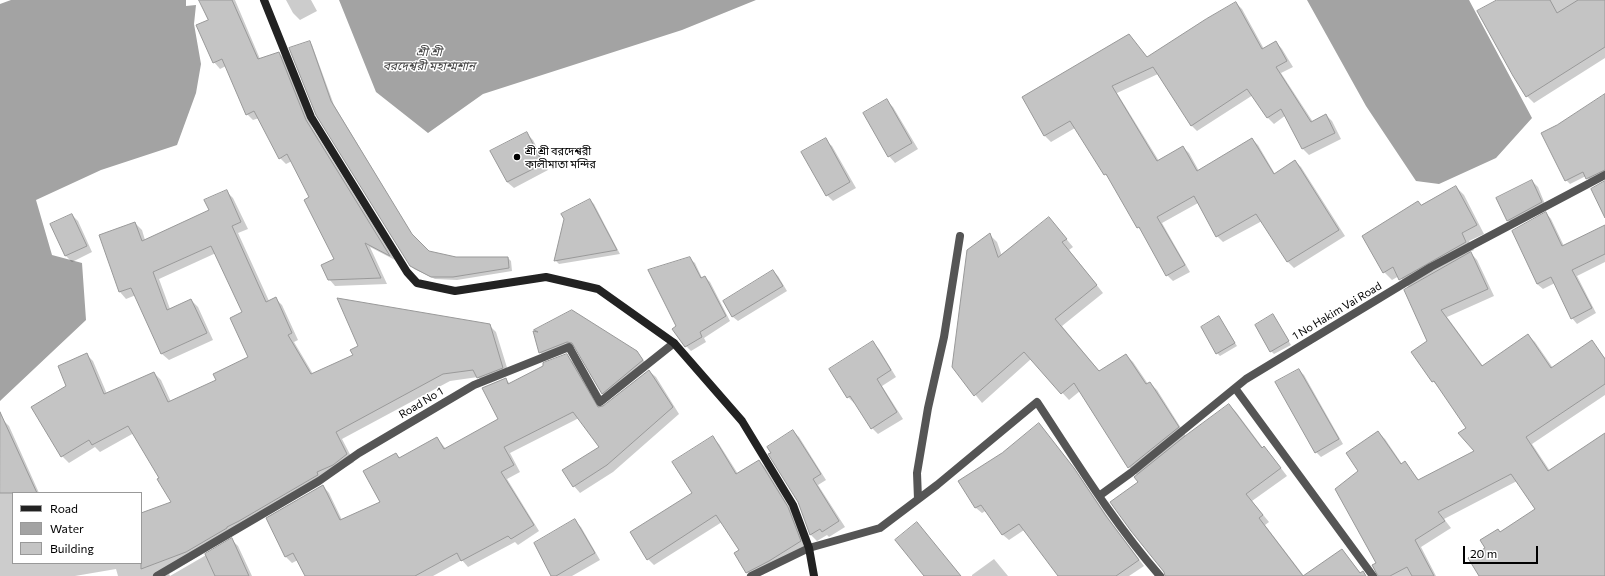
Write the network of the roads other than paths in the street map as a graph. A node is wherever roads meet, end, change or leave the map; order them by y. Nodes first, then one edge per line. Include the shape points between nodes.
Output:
1 (264, 0) edge
2 (1605, 175) edge
3 (960, 236) dead end
4 (674, 343) junction
5 (1235, 388) junction
6 (1099, 496) junction
7 (918, 499) junction
8 (809, 548) junction
9 (157, 576) edge
10 (751, 576) edge
11 (814, 576) edge
12 (1160, 576) edge
13 (1374, 576) edge

1 - 4 street via 311,117 407,272 417,283 455,291 546,277 598,290
2 - 5 street, 1 No Hakim Vai Road via 1431,267
3 - 7 street via 944,337 917,473
4 - 8 street via 742,421 793,505
4 - 9 street, Road No 1 via 600,402 569,347 474,384 359,453 319,481
5 - 6 street, 1 No Hakim Vai Road
5 - 13 street
6 - 7 street via 1037,402
6 - 12 street via 1135,548
7 - 8 street via 880,528
8 - 10 street
8 - 11 street

